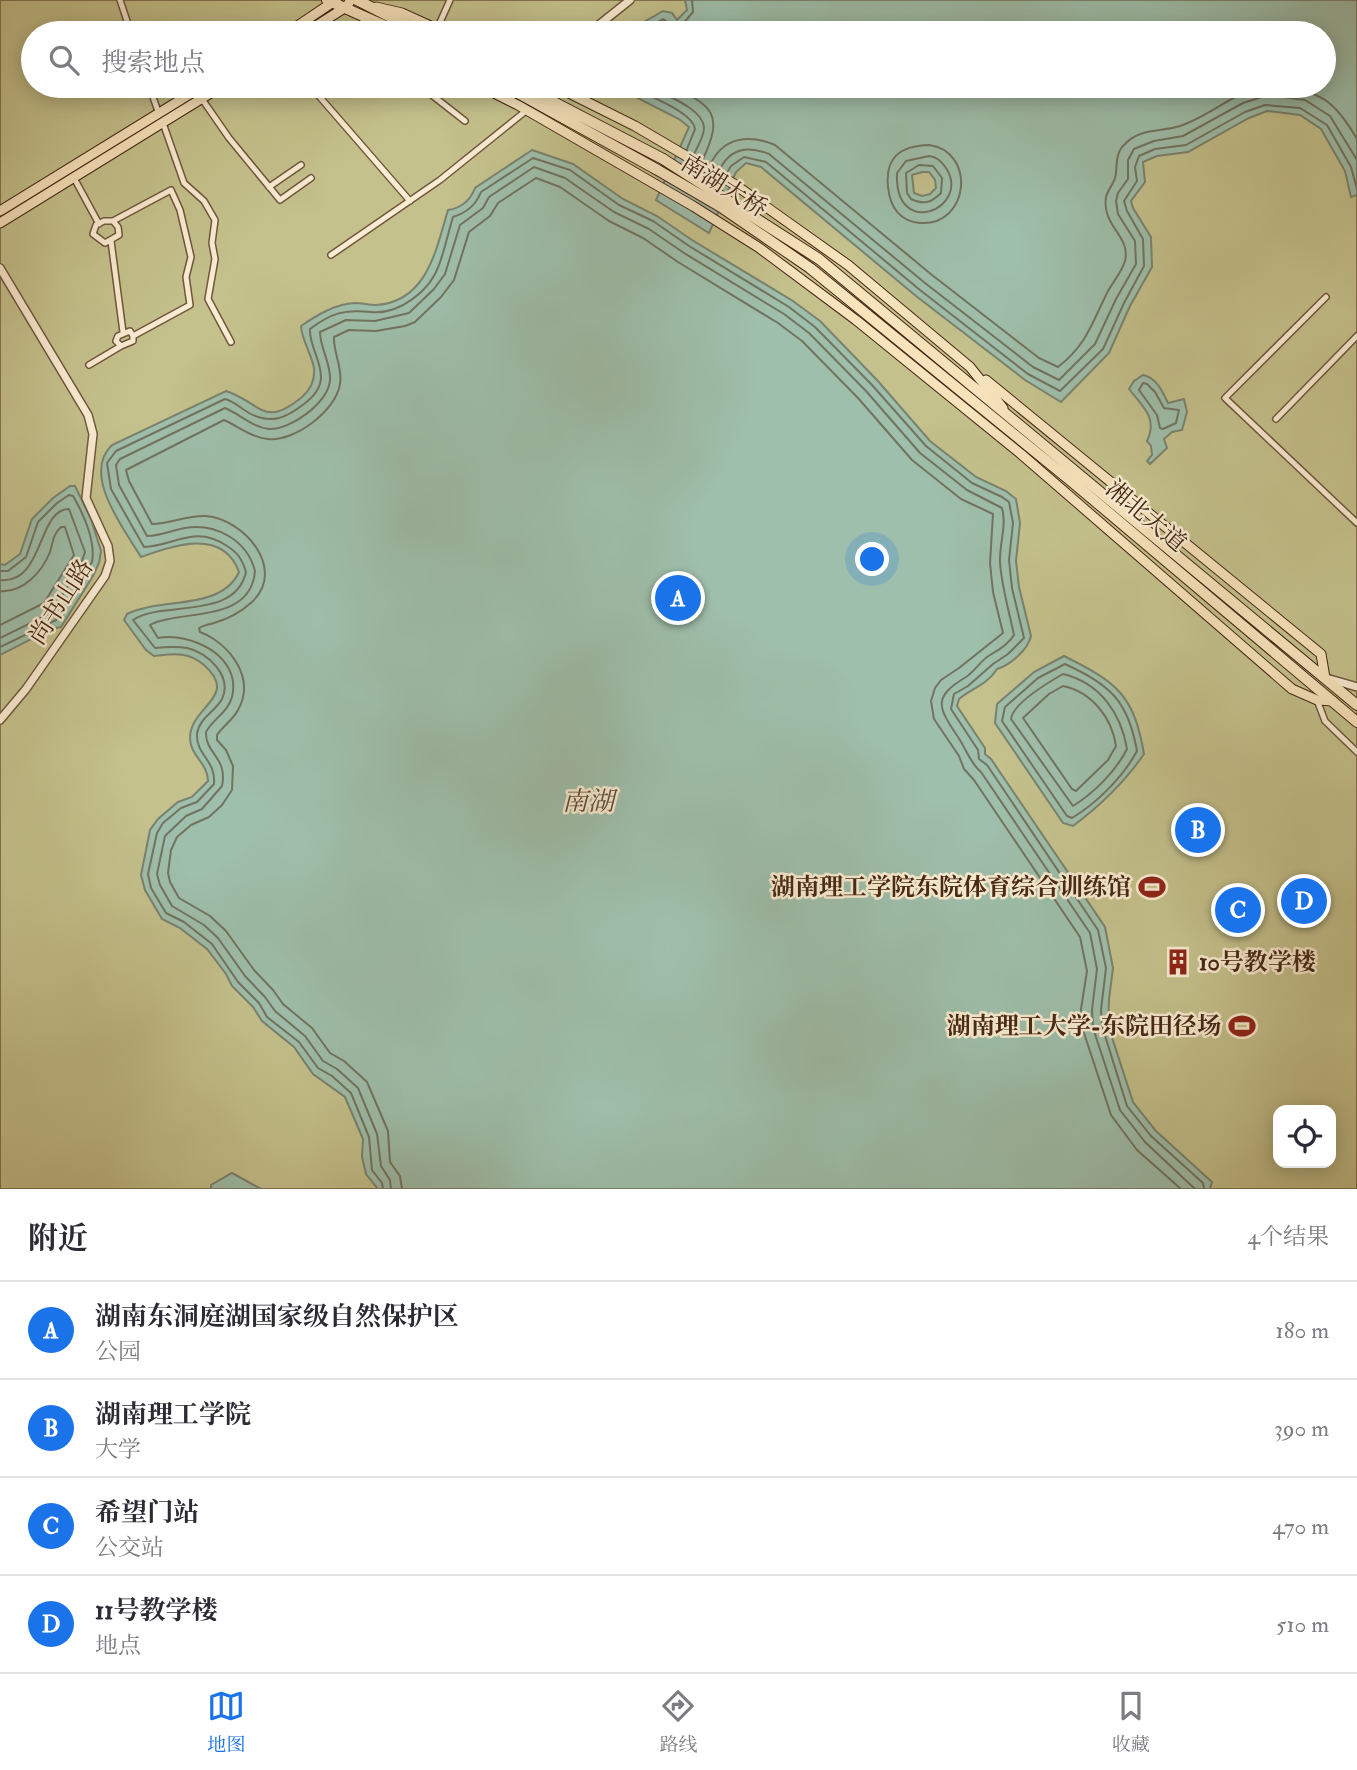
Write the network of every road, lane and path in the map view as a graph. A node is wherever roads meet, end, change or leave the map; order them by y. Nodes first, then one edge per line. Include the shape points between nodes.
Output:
1 (120, 0) edge
2 (357, 0) edge
3 (450, 0) edge
4 (630, 0) edge
5 (333, 1) edge
6 (369, 3) edge
7 (349, 4) edge
8 (127, 21) edge
9 (304, 21) edge
10 (323, 21) edge
11 (370, 21) edge
12 (379, 21) edge
13 (401, 21) edge
14 (419, 21) edge
15 (444, 21) edge
16 (604, 21) edge
17 (154, 98) edge
18 (187, 98) edge
19 (321, 98) edge
20 (436, 98) edge
21 (504, 98) edge
22 (527, 98) edge
23 (546, 98) edge
24 (547, 98) edge
25 (562, 98) edge
26 (585, 98) edge
27 (202, 99) joint
28 (527, 110) junction
29 (161, 118) junction
30 (465, 121) dead end
31 (549, 122) junction
32 (301, 165) dead end
33 (74, 178) junction
34 (311, 178) dead end
35 (270, 187) junction
36 (410, 201) junction
37 (0, 211) edge
38 (113, 221) junction
39 (0, 223) edge
40 (99, 224) junction
41 (111, 240) junction
42 (331, 256) dead end
43 (0, 268) edge
44 (1325, 297) dead end
45 (123, 332) junction
46 (133, 336) junction
47 (914, 336) joint
48 (1357, 336) edge
49 (231, 342) dead end
50 (121, 346) junction
51 (902, 348) junction
52 (89, 365) dead end
53 (970, 366) junction
54 (969, 381) junction
55 (956, 393) junction
56 (991, 393) junction
57 (1022, 409) junction
58 (1008, 415) junction
59 (985, 417) junction
60 (1276, 419) dead end
61 (1357, 523) edge
62 (1305, 678) junction
63 (1325, 678) junction
64 (1357, 687) edge
65 (1317, 700) junction
66 (1332, 701) junction
67 (1357, 705) edge
68 (0, 720) edge
69 (1357, 722) edge
70 (1357, 752) edge

1 - 8 street
2 - 6 highway
3 - 15 street
4 - 16 street
5 - 7 highway
5 - 9 main road
6 - 13 highway
6 - 14 main road
7 - 10 main road
7 - 11 main road
7 - 12 highway
17 - 29 street
18 - 29 main road
19 - 36 street
20 - 30 street
21 - 28 main road
22 - 51 highway, 南湖大桥, bridge via 721,206 810,268
23 - 47 highway, 南湖大桥, bridge via 725,197 819,259
24 - 28 main road
25 - 31 street
26 - 53 main road via 734,184 848,265
27 - 29 main road
27 - 35 street
28 - 31 main road
28 - 36 street
29 - 33 main road
29 - 37 main road
29 - 49 street via 184,183 204,201 215,220 215,260 208,299
31 - 51 main road via 758,247
32 - 35 street
33 - 39 main road
33 - 40 street
34 - 35 street via 280,200
36 - 42 street
38 - 40 street
38 - 41 street via 119,235
38 - 46 street via 171,190 191,257 186,277 190,305
40 - 41 street via 93,234 105,243
41 - 45 street
43 - 68 street, 尚书山路 via 89,415 93,434 86,498 110,561 105,576
44 - 61 street via 1225,398
45 - 46 street via 130,331
45 - 50 street via 116,341
46 - 50 street via 133,341
47 - 54 highway, 湘北大道
48 - 60 street
50 - 52 street
51 - 55 highway, 湘北大道
53 - 56 main road
53 - 57 main road
54 - 56 main road
54 - 58 highway, 湘北大道
55 - 59 highway, 湘北大道
55 - 59 main road
56 - 57 main road
56 - 58 main road
57 - 63 main road via 1321,654
58 - 63 highway, 湘北大道
59 - 62 highway, 湘北大道
59 - 65 main road via 1292,689
62 - 65 main road
62 - 66 highway, 湘北大道
63 - 64 street
63 - 67 highway, 湘北大道
65 - 66 main road
65 - 70 street via 1325,721
66 - 69 highway, 湘北大道

